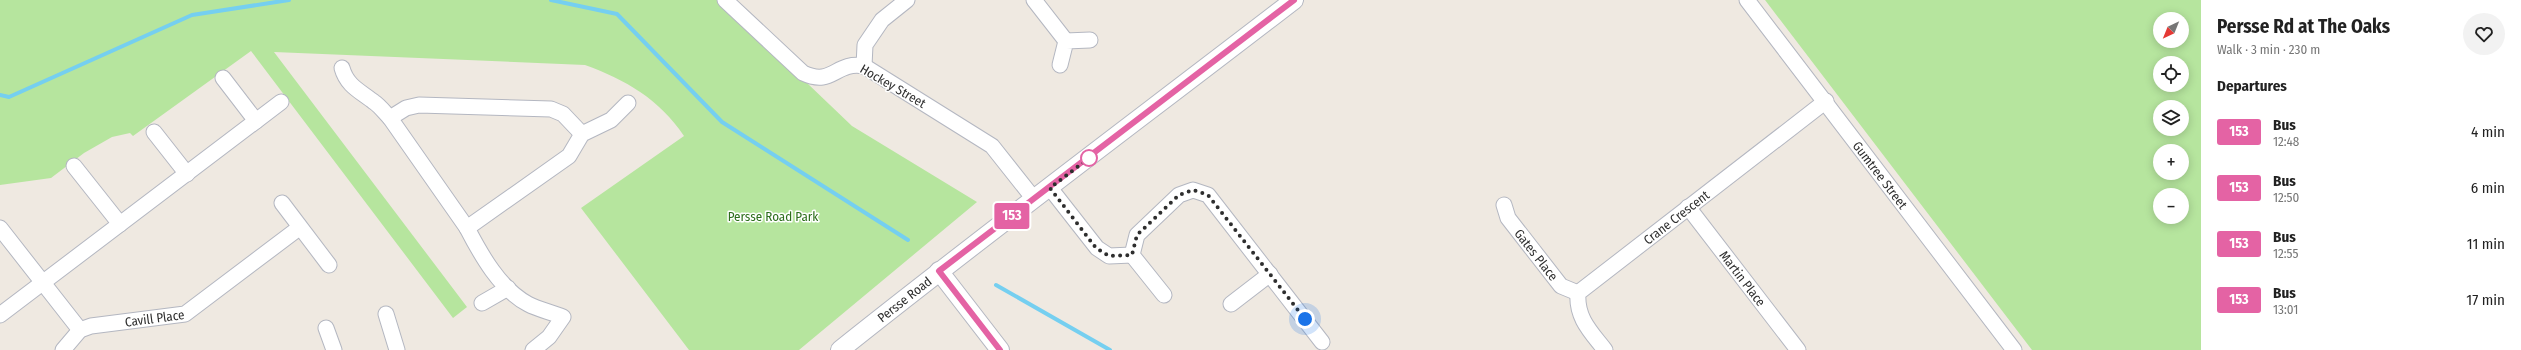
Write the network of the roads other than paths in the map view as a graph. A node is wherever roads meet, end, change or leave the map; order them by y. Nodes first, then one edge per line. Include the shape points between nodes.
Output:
1 (725, 0) edge
2 (907, 0) edge
3 (1034, 0) edge
4 (1294, 0) edge
5 (1747, 0) edge
6 (1090, 40) dead end
7 (1066, 41) junction
8 (1060, 65) dead end
9 (864, 66) junction
10 (342, 68) dead end
11 (223, 78) dead end
12 (1826, 101) junction
13 (281, 102) dead end
14 (628, 103) dead end
15 (390, 118) junction
16 (256, 122) junction
17 (154, 132) dead end
18 (582, 134) junction
19 (74, 166) dead end
20 (187, 174) junction
21 (1050, 188) junction
22 (1034, 200) junction
23 (282, 203) dead end
24 (1504, 206) dead end
25 (1688, 207) junction
26 (120, 224) junction
27 (0, 228) edge
28 (299, 228) junction
29 (467, 228) junction
30 (1132, 255) junction
31 (329, 265) dead end
32 (939, 271) junction
33 (1270, 274) junction
34 (43, 283) junction
35 (508, 288) junction
36 (1578, 293) junction
37 (1164, 295) dead end
38 (482, 303) dead end
39 (1231, 304) dead end
40 (386, 314) dead end
41 (0, 315) edge
42 (326, 328) dead end
43 (80, 330) junction
44 (1322, 342) dead end
45 (63, 350) edge
46 (334, 350) edge
47 (397, 350) edge
48 (533, 350) edge
49 (840, 350) edge
50 (1000, 350) edge
51 (1605, 350) edge
52 (1798, 350) edge
53 (2014, 350) edge

1 - 9 street, Hockey Street via 803,73 816,79 854,64
2 - 9 street via 877,26 865,45
3 - 7 street
4 - 21 street, Persse Road
5 - 12 street, Gumtree Street
6 - 7 street
7 - 8 street
9 - 22 street, Hockey Street via 992,146
10 - 15 street via 345,79 355,90 376,103
11 - 16 street
12 - 25 street, Crane Crescent
12 - 53 street, Gumtree Street via 1876,171
13 - 16 street
14 - 18 street via 611,120
15 - 18 street via 406,108 419,105 551,109 563,114
15 - 29 street
16 - 20 street
17 - 20 street
18 - 29 street via 569,156
19 - 26 street
20 - 26 street
21 - 22 street, Persse Road
21 - 30 street via 1096,248 1109,256
22 - 32 street, Persse Road
23 - 28 street
24 - 36 street, Gates Place via 1508,218 1561,286
25 - 36 street, Crane Crescent
25 - 52 street, Martin Place
26 - 34 street
27 - 34 street
28 - 31 street
28 - 43 street, Cavill Place via 185,314 91,326
29 - 35 street via 479,250
30 - 33 street via 1137,235 1179,195 1193,190 1208,195
30 - 37 street
32 - 49 street, Persse Road
32 - 50 street
33 - 39 street
33 - 44 street
34 - 41 street
34 - 43 street
35 - 38 street
35 - 48 street via 530,305 563,317 549,337
36 - 51 street via 1580,318
40 - 47 street
42 - 46 street
43 - 45 street

